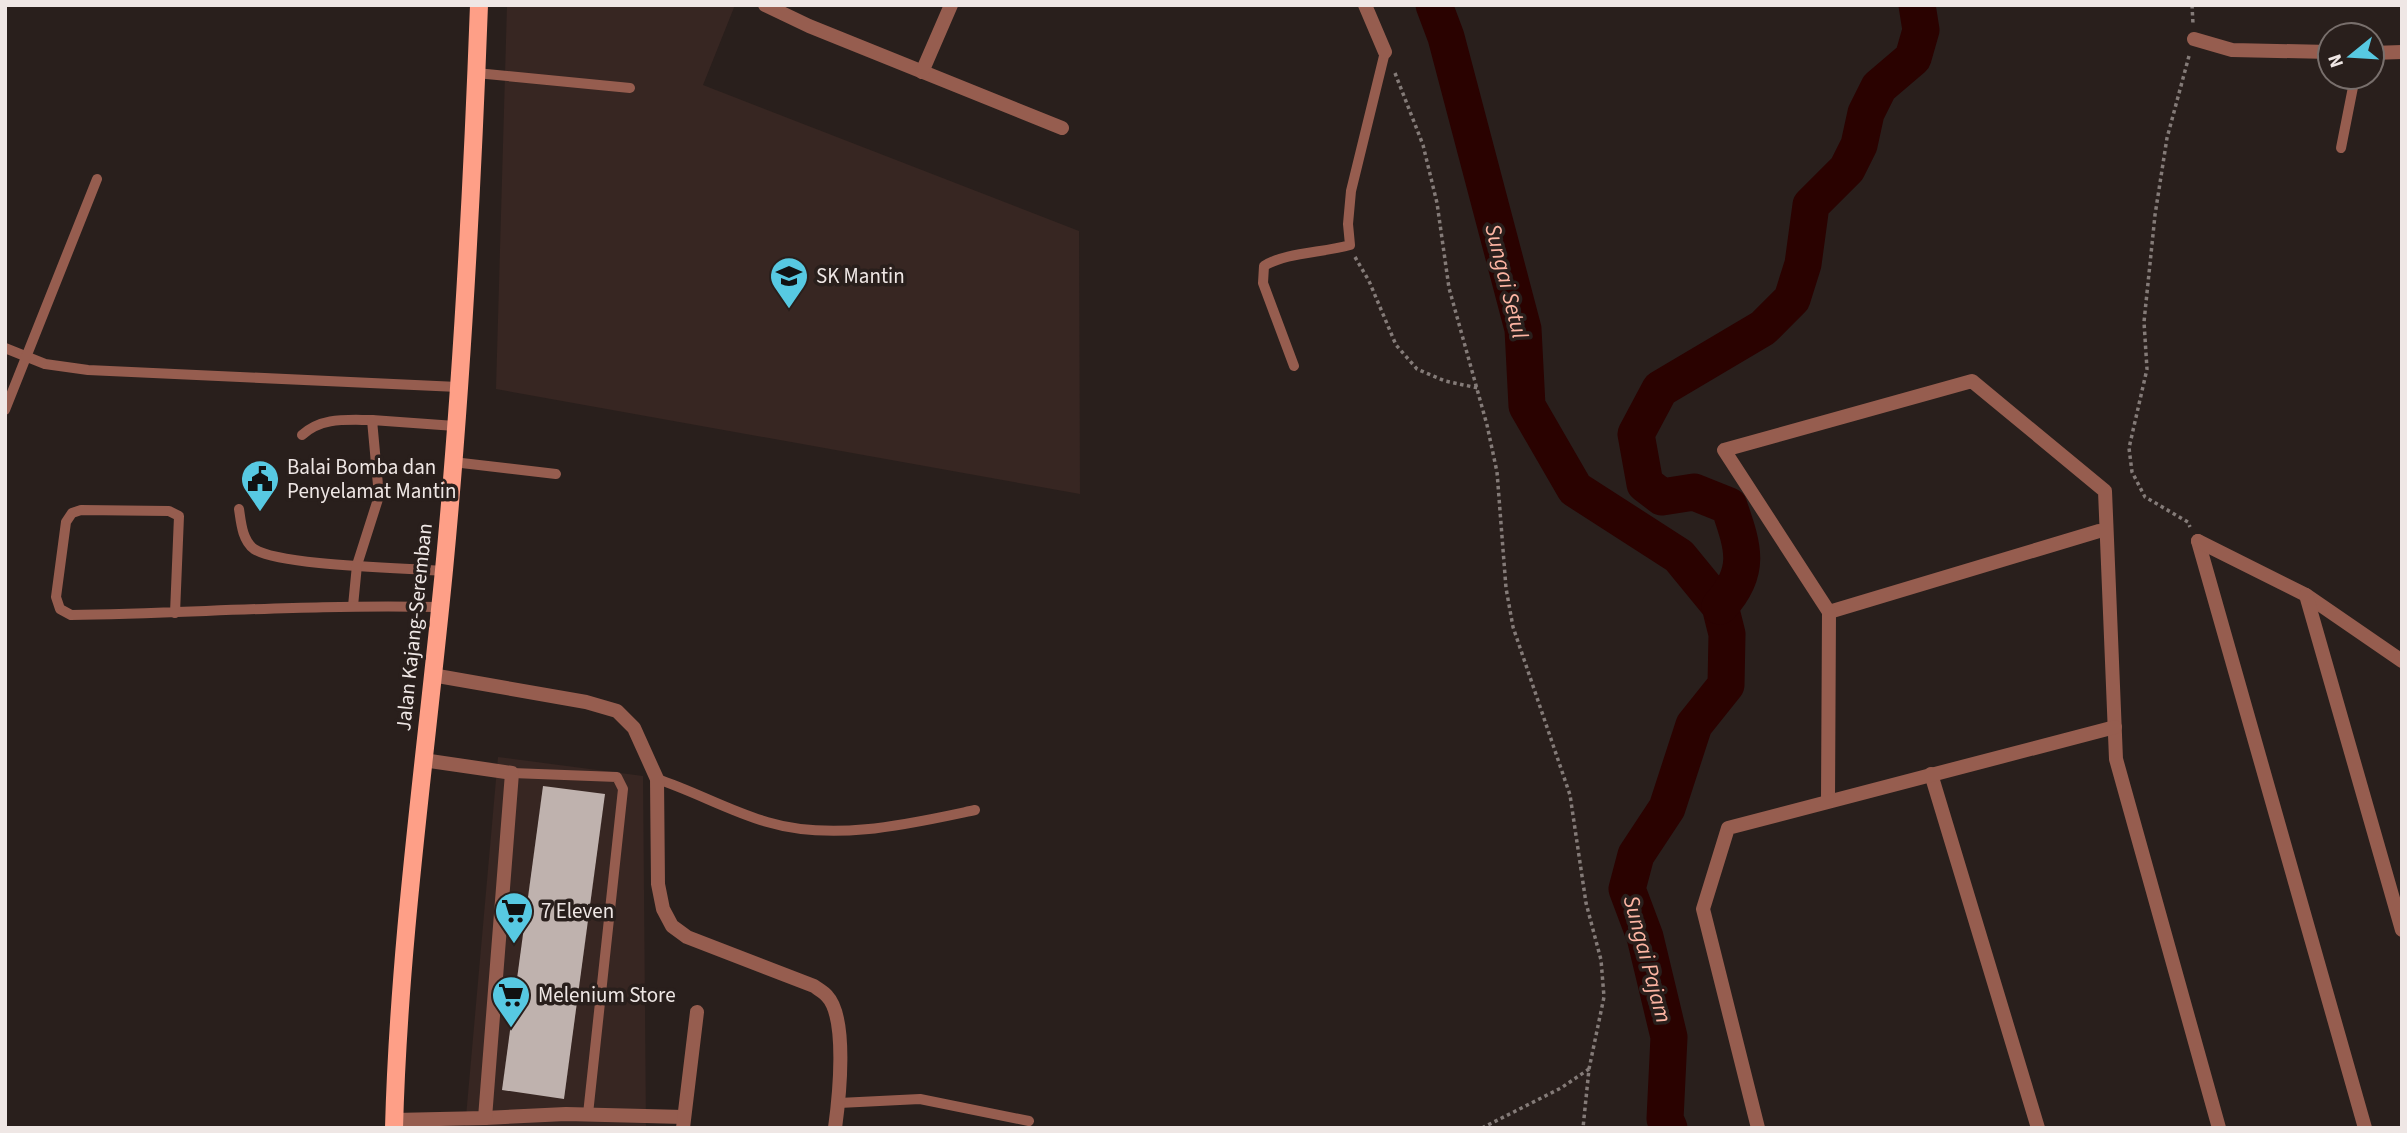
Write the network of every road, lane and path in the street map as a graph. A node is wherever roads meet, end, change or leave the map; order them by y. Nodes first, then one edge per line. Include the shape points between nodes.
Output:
1 (479, 5) edge
2 (765, 5) edge
3 (951, 5) edge
4 (1365, 5) edge
5 (2192, 5) edge
6 (2194, 39) junction
7 (1385, 52) junction
8 (2316, 52) edge
9 (922, 72) junction
10 (477, 73) junction
11 (630, 88) dead end
12 (2352, 91) edge
13 (1062, 128) dead end
14 (2341, 148) dead end
15 (96, 179) dead end
16 (1350, 245) junction
17 (5, 348) edge
18 (28, 357) junction
19 (1294, 366) dead end
20 (458, 387) junction
21 (1478, 388) junction
22 (5, 410) edge
23 (372, 420) junction
24 (455, 426) junction
25 (302, 435) dead end
26 (453, 462) junction
27 (556, 474) dead end
28 (239, 509) dead end
29 (2099, 531) dead end
30 (2198, 541) junction
31 (357, 565) junction
32 (444, 571) junction
33 (2306, 596) junction
34 (353, 606) junction
35 (440, 607) junction
36 (1829, 612) junction
37 (175, 613) junction
38 (2402, 661) edge
39 (432, 675) junction
40 (2115, 727) junction
41 (423, 760) junction
42 (512, 773) junction
43 (1931, 774) junction
44 (657, 779) junction
45 (1828, 800) junction
46 (975, 810) dead end
47 (2402, 930) edge
48 (697, 1012) dead end
49 (1589, 1069) junction
50 (839, 1103) junction
51 (588, 1114) junction
52 (485, 1118) junction
53 (1029, 1121) dead end
54 (684, 1122) edge
55 (394, 1124) edge
56 (835, 1128) edge
57 (1482, 1128) edge
58 (1583, 1128) edge
59 (1758, 1128) edge
60 (2038, 1128) edge
61 (2219, 1128) edge
62 (2365, 1128) edge

1 - 10 main road, Jalan Kajang-Seremban
2 - 9 street
3 - 9 street
4 - 7 street
5 - 6 path
6 - 8 street via 2232,50
6 - 30 path via 2165,151 2144,322 2147,369 2129,448 2139,489 2188,522
7 - 16 lane via 1351,191
7 - 21 path via 1423,145 1449,288
9 - 13 street
10 - 11 lane
10 - 20 main road, Jalan Kajang-Seremban
12 - 14 lane
15 - 18 lane
16 - 19 lane via 1306,256 1280,256 1264,266 1263,283
16 - 21 path via 1396,345 1417,369
17 - 18 lane
18 - 20 lane via 88,370
18 - 22 lane
20 - 24 main road, Jalan Kajang-Seremban
21 - 49 path via 1497,472 1513,627 1570,795 1586,903 1601,960 1604,997
23 - 24 lane
23 - 25 lane via 330,421 312,426
23 - 31 lane via 379,496
24 - 26 main road, Jalan Kajang-Seremban
26 - 27 lane
26 - 32 main road, Jalan Kajang-Seremban
28 - 31 lane via 251,547 265,555
29 - 36 street
30 - 33 street
30 - 62 street
31 - 32 lane
31 - 34 lane
32 - 35 main road, Jalan Kajang-Seremban
33 - 38 street
33 - 47 street
34 - 35 lane
34 - 37 lane
35 - 39 main road, Jalan Kajang-Seremban
36 - 40 street via 1724,450 1972,382 2105,491
36 - 45 street
37 - 37 lane via 71,615 60,609 57,597 66,522 72,513 169,511 179,516
39 - 41 main road, Jalan Kajang-Seremban
39 - 44 street via 617,711 634,727
40 - 43 street
40 - 61 street via 2116,759
41 - 42 street
41 - 55 main road, Jalan Kajang-Seremban
42 - 51 lane via 617,777 623,789
42 - 52 street
43 - 45 street
43 - 60 street
44 - 46 lane via 770,823 813,828 904,825
44 - 50 street via 658,884 672,926 687,937 814,986 828,997 836,1014
45 - 59 street via 1728,828 1703,909
48 - 54 street
49 - 57 path
49 - 58 path
50 - 53 lane via 920,1099
50 - 56 street
51 - 52 street
51 - 54 street
52 - 55 street

